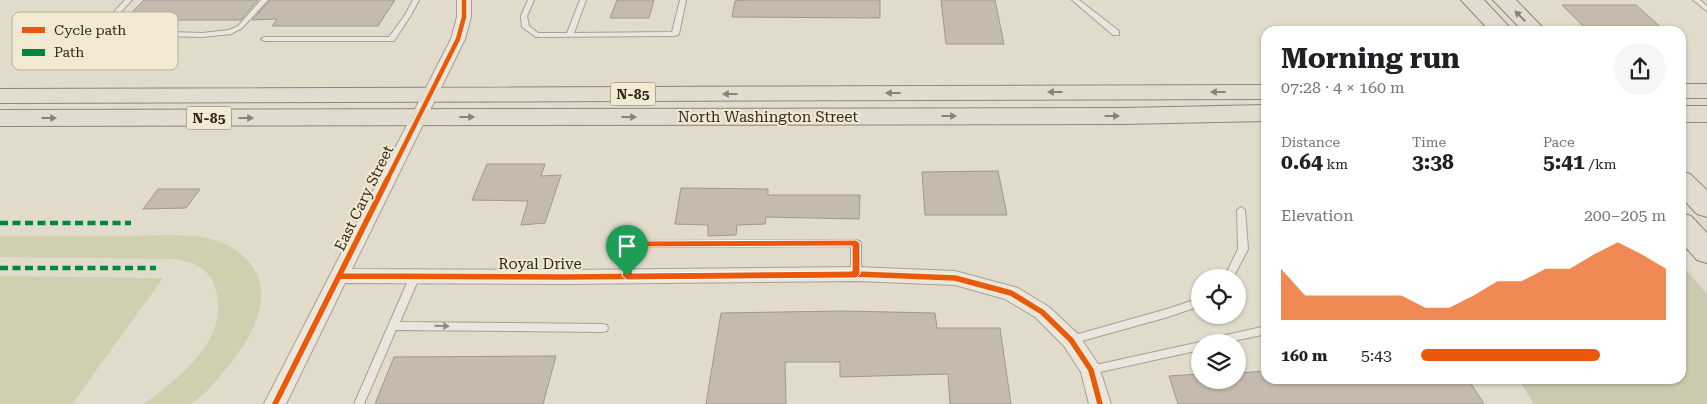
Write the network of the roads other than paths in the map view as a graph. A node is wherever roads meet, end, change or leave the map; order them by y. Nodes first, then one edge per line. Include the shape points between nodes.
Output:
1 (130, 0) edge
2 (265, 0) edge
3 (416, 0) edge
4 (464, 0) edge
5 (531, 0) edge
6 (584, 0) edge
7 (683, 0) edge
8 (1075, 0) edge
9 (1472, 0) edge
10 (1504, 0) edge
11 (1696, 0) edge
12 (1707, 9) edge
13 (118, 12) edge
14 (1497, 26) edge
15 (1531, 26) edge
16 (1116, 33) dead end
17 (178, 34) edge
18 (570, 34) junction
19 (265, 39) dead end
20 (1686, 91) edge
21 (1261, 92) edge
22 (1707, 92) edge
23 (430, 94) junction
24 (0, 96) edge
25 (1261, 113) edge
26 (1686, 114) edge
27 (1707, 114) edge
28 (418, 117) junction
29 (0, 118) edge
30 (1686, 185) edge
31 (1707, 207) edge
32 (1241, 210) dead end
33 (1686, 229) edge
34 (1707, 252) edge
35 (1233, 269) edge
36 (856, 274) junction
37 (340, 276) junction
38 (415, 276) junction
39 (627, 276) junction
40 (1191, 305) edge
41 (393, 326) junction
42 (603, 328) dead end
43 (1261, 331) edge
44 (1246, 335) edge
45 (1071, 340) junction
46 (1191, 348) edge
47 (1091, 370) junction
48 (275, 404) edge
49 (359, 404) edge
50 (1100, 404) edge

1 - 13 lane
2 - 17 lane via 240,27 230,32
3 - 19 lane via 391,39
4 - 23 street, East Cary Street via 464,17 458,40
5 - 18 lane via 524,16 526,27 536,34
6 - 18 lane
7 - 18 lane via 675,34
8 - 16 lane
9 - 14 main road
15 -> 10 main road
11 - 12 lane
20 - 22 main road
21 -> 23 main road, North Washington Street / N-85
23 - 24 main road, North Washington Street / N-85
23 - 28 street, East Cary Street
28 -> 25 main road, North Washington Street / N-85
26 - 27 main road
29 -> 28 main road, North Washington Street / N-85
28 - 37 street, East Cary Street
30 - 31 main road
32 - 35 lane via 1243,250
33 - 34 main road
36 - 39 street, Royal Drive
36 - 39 lane via 856,243 634,244
36 - 45 street, Royal Drive via 956,278 1011,294 1042,312
37 - 38 street, Royal Drive
37 - 48 street, East Cary Street
38 - 39 street, Royal Drive
38 - 41 lane
40 - 45 lane
41 -> 42 lane
41 - 49 lane
43 - 44 lane
45 - 47 street, Royal Drive
46 - 47 lane
47 - 50 street, Royal Drive

